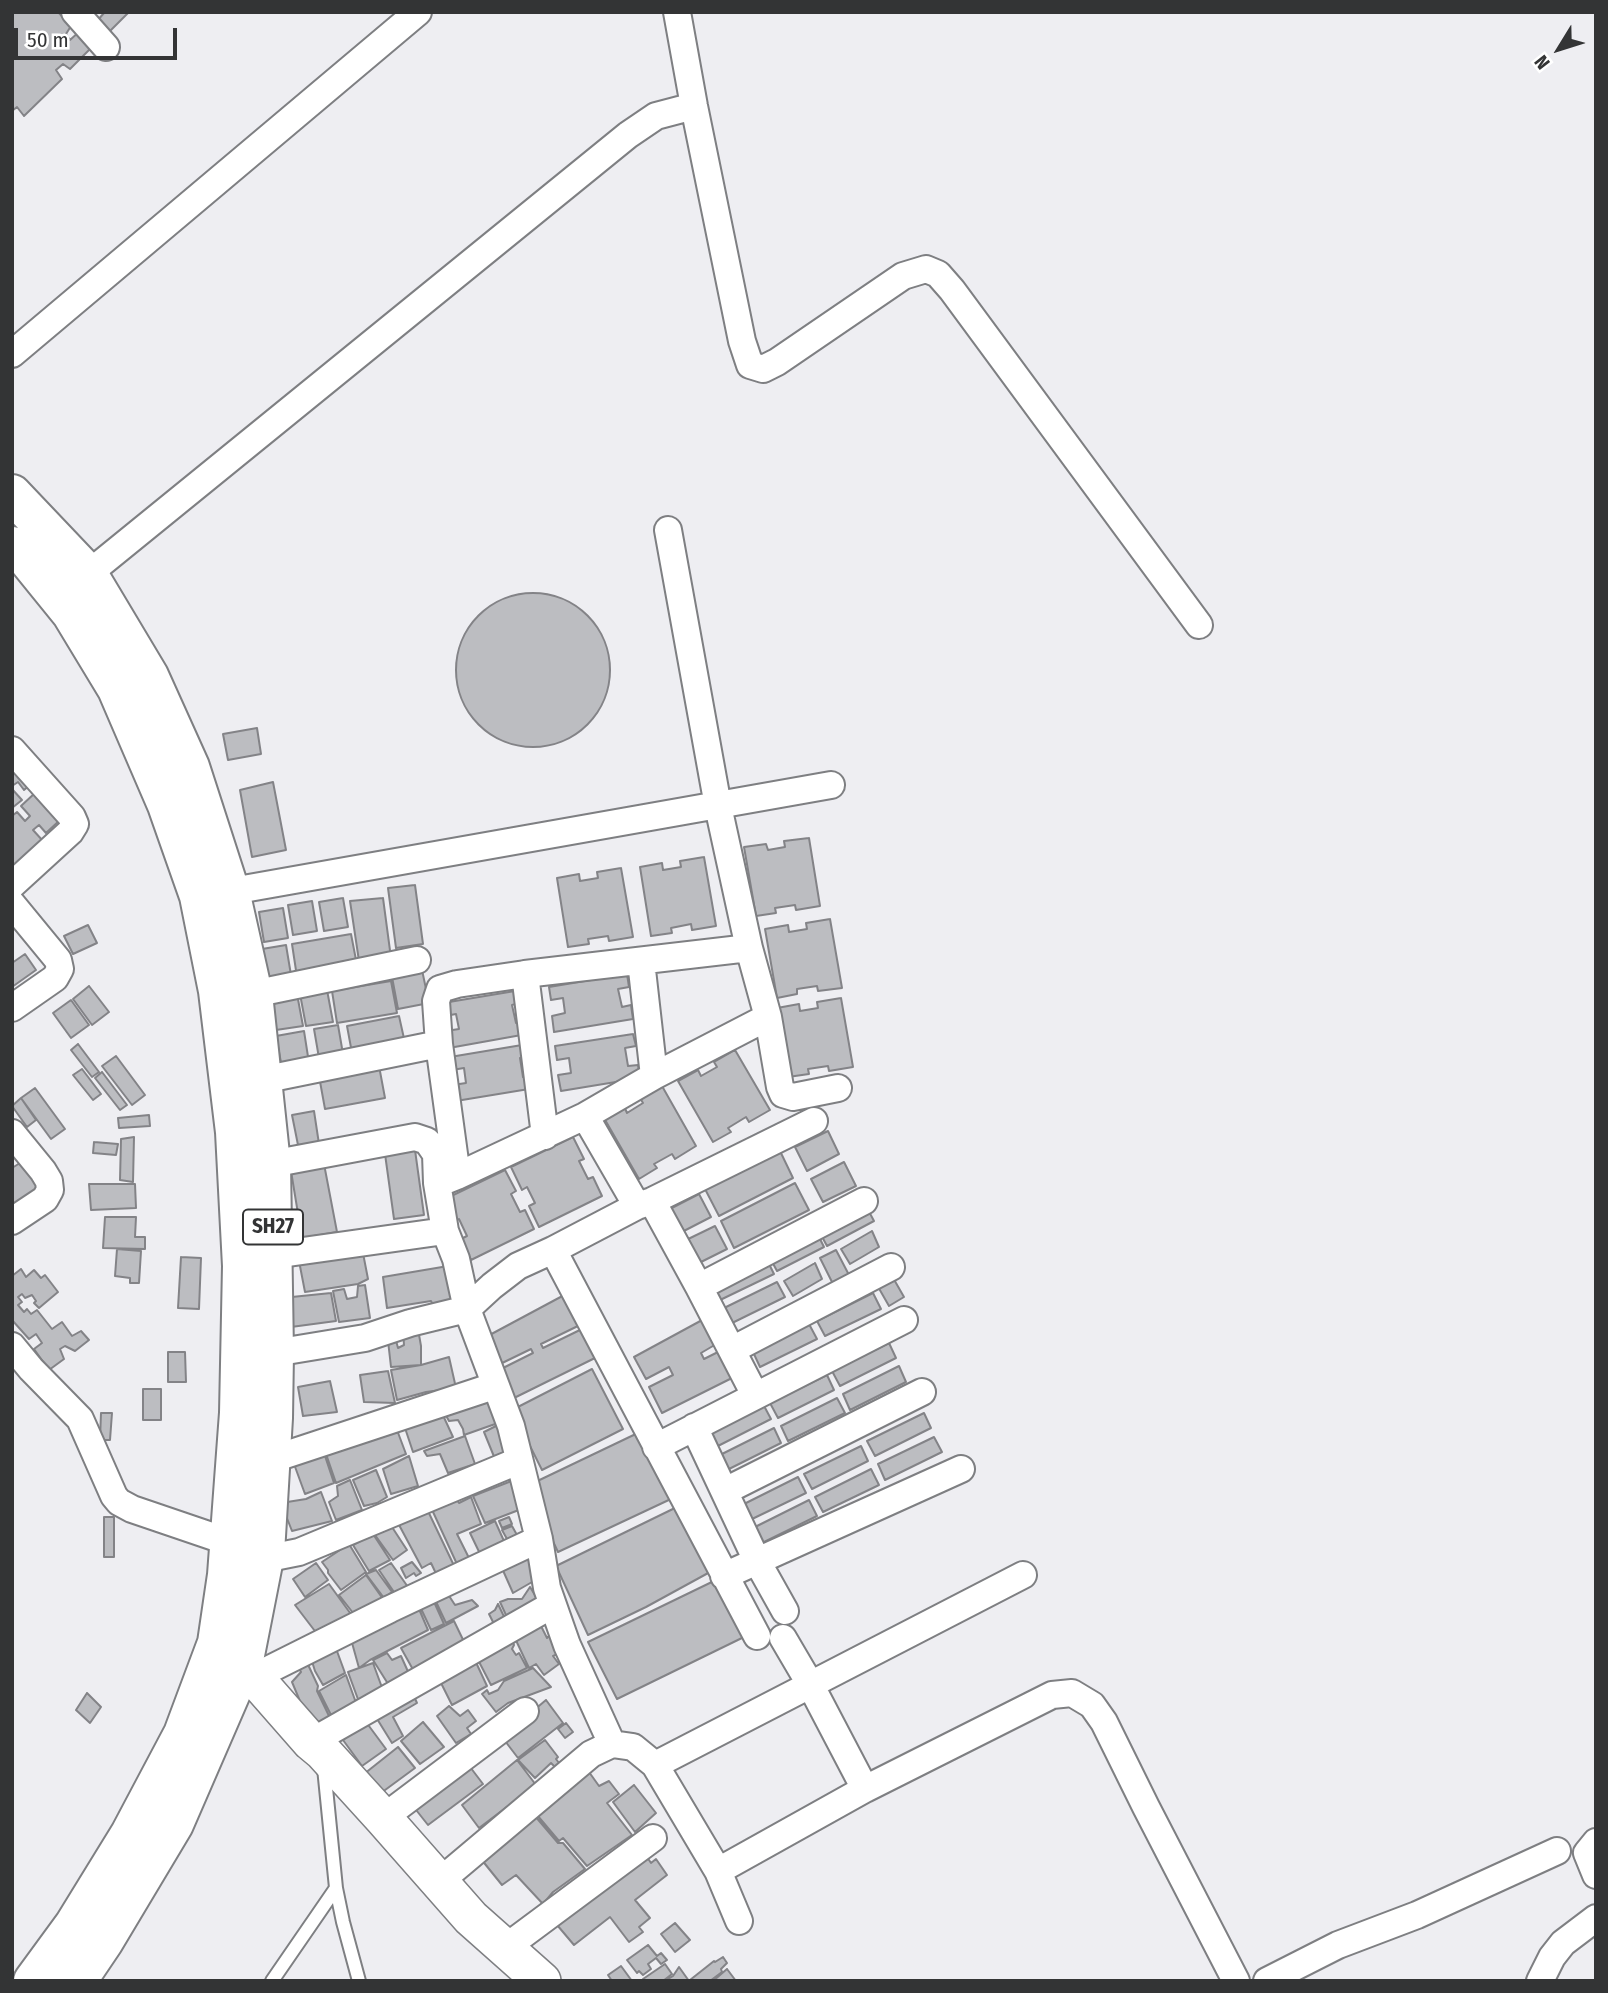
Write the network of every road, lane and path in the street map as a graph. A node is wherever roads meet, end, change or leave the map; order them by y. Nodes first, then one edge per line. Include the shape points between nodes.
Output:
1 (75, 12) edge
2 (418, 12) edge
3 (677, 12) edge
4 (106, 47) dead end
5 (694, 106) junction
6 (12, 354) edge
7 (12, 494) edge
8 (668, 530) dead end
9 (12, 546) edge
10 (88, 573) junction
11 (1199, 625) dead end
12 (13, 752) edge
13 (831, 785) dead end
14 (718, 806) junction
15 (12, 885) edge
16 (214, 894) junction
17 (12, 904) edge
18 (749, 948) junction
19 (417, 960) dead end
20 (641, 961) junction
21 (525, 974) junction
22 (253, 994) junction
23 (12, 1008) edge
24 (768, 1017) junction
25 (439, 1044) junction
26 (654, 1076) junction
27 (262, 1080) junction
28 (838, 1088) dead end
29 (585, 1116) junction
30 (814, 1121) dead end
31 (12, 1133) edge
32 (545, 1136) junction
33 (271, 1164) junction
34 (447, 1180) junction
35 (864, 1201) dead end
36 (644, 1203) junction
37 (12, 1221) edge
38 (445, 1231) junction
39 (553, 1250) junction
40 (274, 1255) junction
41 (891, 1267) dead end
42 (699, 1287) junction
43 (467, 1308) junction
44 (904, 1320) dead end
45 (12, 1346) edge
46 (733, 1350) junction
47 (274, 1353) junction
48 (494, 1386) junction
49 (922, 1392) dead end
50 (754, 1395) junction
51 (694, 1427) junction
52 (656, 1447) junction
53 (270, 1460) junction
54 (518, 1461) junction
55 (961, 1469) dead end
56 (725, 1491) junction
57 (539, 1539) junction
58 (247, 1548) junction
59 (757, 1561) junction
60 (1023, 1575) dead end
61 (724, 1576) junction
62 (552, 1605) junction
63 (785, 1611) dead end
64 (238, 1662) junction
65 (810, 1684) junction
66 (524, 1711) dead end
67 (612, 1744) junction
68 (317, 1747) junction
69 (655, 1765) junction
70 (864, 1789) junction
71 (383, 1818) junction
72 (653, 1838) dead end
73 (1596, 1842) edge
74 (1557, 1851) dead end
75 (718, 1871) junction
76 (1596, 1875) edge
77 (439, 1882) junction
78 (336, 1888) junction
79 (1596, 1918) edge
80 (739, 1921) dead end
81 (505, 1948) junction
82 (33, 1981) edge
83 (77, 1981) edge
84 (272, 1981) edge
85 (359, 1981) edge
86 (542, 1981) edge
87 (1237, 1981) edge
88 (1267, 1981) edge
89 (1540, 1981) edge
90 (1548, 1981) edge
91 (1562, 1981) edge

1 - 4 street
2 - 6 street
3 - 5 street
5 - 10 street via 656,116 628,135
5 - 11 street via 750,365 764,369 777,362 903,276 926,269 938,274
7 - 10 main road, SH27
8 - 14 street
9 - 16 main road, SH27 via 71,613 117,689 167,805
10 - 16 main road, SH27 via 149,676 190,766
12 - 15 street via 75,824
13 - 14 street
14 - 16 street
14 - 18 street
16 - 22 main road, SH27
16 - 58 main road, SH27 via 218,991 236,1145 242,1266 239,1413
17 - 23 street via 58,960 60,969 55,978
18 - 20 street
18 - 24 street
19 - 22 street
20 - 21 street
20 - 26 street
21 - 25 street via 440,989 436,1001
21 - 32 street
22 - 27 main road, SH27
24 - 26 street
24 - 28 street via 783,1094 793,1097
25 - 27 street
25 - 34 street
26 - 29 street
27 - 33 main road, SH27
29 - 32 street
29 - 36 street
30 - 36 street
31 - 37 street via 43,1171 50,1190 46,1199
32 - 34 street
33 - 34 street via 415,1137 426,1141 436,1154
33 - 40 main road, SH27
34 - 38 street
35 - 42 street
36 - 39 street
36 - 42 street
38 - 40 street
38 - 43 street
39 - 43 street via 518,1266
39 - 52 street
40 - 47 main road, SH27
41 - 46 street
42 - 46 street
43 - 47 street via 365,1338
43 - 48 street
44 - 50 street
45 - 58 street via 80,1419 119,1503
46 - 50 street
47 - 53 main road, SH27
48 - 53 street
48 - 54 street via 511,1426
49 - 56 street
50 - 51 street
51 - 52 street
51 - 56 street
52 - 61 street
53 - 58 main road, SH27
54 - 57 street
54 - 58 street via 299,1552 279,1556
55 - 59 street
56 - 59 street
57 - 62 street
57 - 64 street via 390,1609
58 - 64 main road, SH27
59 - 61 street
59 - 63 street
60 - 65 street
61 - 65 street
62 - 67 street
62 - 68 street
64 - 68 street
64 - 82 main road, SH27 via 183,1734 130,1834
64 - 83 main road, SH27 via 174,1824
65 - 69 street
65 - 70 street
66 - 71 street
67 - 69 street via 633,1747
67 - 77 street via 591,1754
68 - 71 street
68 - 78 lane
69 - 75 street
70 - 75 street
70 - 87 street via 1052,1695 1072,1693 1092,1705 1104,1723
71 - 77 street
72 - 81 street
73 - 76 street via 1587,1853
74 - 88 street via 1417,1915 1338,1945
75 - 80 street
77 - 81 street
78 - 84 lane
78 - 85 lane
79 - 89 street via 1563,1943
81 - 86 street
90 - 91 street

